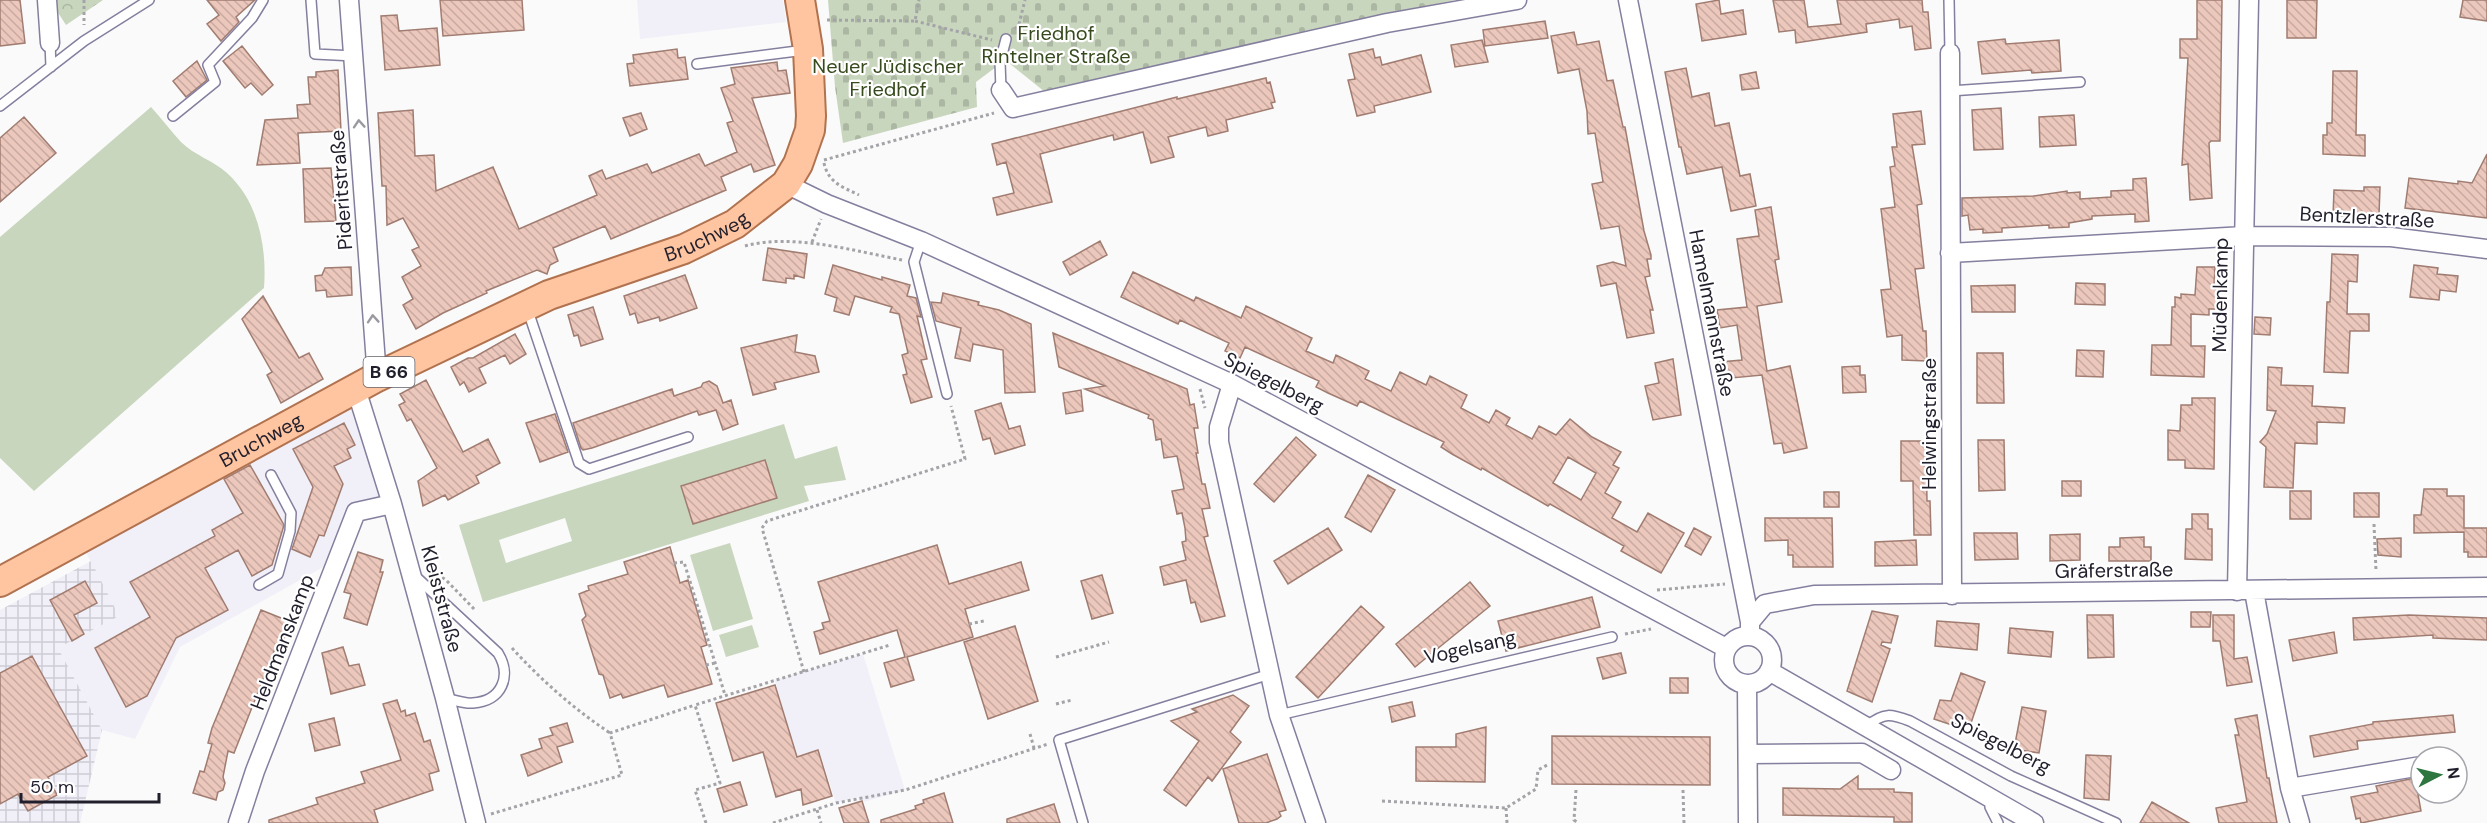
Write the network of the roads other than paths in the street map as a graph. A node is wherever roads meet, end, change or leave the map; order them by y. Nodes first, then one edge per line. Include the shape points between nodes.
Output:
1 (47, 0) edge
2 (149, 0) edge
3 (263, 0) edge
4 (310, 0) edge
5 (349, 0) edge
6 (800, 0) edge
7 (1517, 0) edge
8 (1628, 0) edge
9 (1949, 0) edge
10 (2249, 0) edge
11 (1006, 39) road end
12 (50, 43) joint
13 (808, 49) junction
14 (1950, 53) joint
15 (354, 56) junction
16 (697, 64) dead end
17 (51, 67) junction
18 (2080, 82) dead end
19 (1001, 90) joint
20 (1950, 91) junction
21 (0, 106) edge
22 (173, 116) dead end
23 (786, 184) junction
24 (2244, 236) junction
25 (921, 241) junction
26 (2487, 249) edge
27 (1950, 253) junction
28 (526, 306) junction
29 (367, 383) junction
30 (1232, 384) junction
31 (947, 394) road end
32 (688, 437) dead end
33 (272, 475) dead end
34 (392, 504) junction
35 (411, 572) junction
36 (0, 582) edge
37 (259, 585) dead end
38 (2487, 587) edge
39 (2246, 591) junction
40 (1952, 595) junction
41 (1750, 629) junction
42 (1612, 637) road end
43 (1726, 648) junction
44 (1769, 671) junction
45 (1270, 674) junction
46 (1748, 684) junction
47 (446, 698) junction
48 (1279, 715) junction
49 (1867, 726) junction
50 (1748, 754) junction
51 (2409, 768) edge
52 (1891, 770) dead end
53 (2290, 788) junction
54 (1989, 798) junction
55 (470, 821) edge
56 (1314, 822) edge
57 (238, 823) edge
58 (1083, 823) edge
59 (1748, 823) edge
60 (1998, 823) edge
61 (2034, 823) edge
62 (2115, 823) edge
63 (2300, 823) edge

1 - 12 street
2 - 17 lane
3 - 22 lane via 252,18 208,65 215,82
4 - 15 lane via 315,54
5 - 15 street, Pideritstraße
6 - 13 main road, B 66
7 - 19 street via 1388,23 1013,108
8 - 41 street, Hamelmannstraße
9 - 14 lane, Helwingstraße
10 - 24 street, Müdenkamp
11 - 19 lane via 1000,62
12 - 17 lane
13 - 16 lane
13 - 23 main road, Bruchweg / B 66 via 810,130
14 - 20 street, Helwingstraße
29 -> 15 street, Pideritstraße
17 - 21 lane
18 - 20 lane
20 - 27 street, Helwingstraße
23 - 25 street, Spiegelberg
23 - 28 main road, Bruchweg / B 66 via 735,224 684,249
24 - 26 street, Bentzlerstraße via 2391,237
24 - 27 street
24 - 39 street, Müdenkamp
25 - 30 street, Spiegelberg
25 - 31 lane via 914,262
27 - 40 street, Helwingstraße
28 - 29 main road, Bruchweg / B 66
28 - 32 lane via 579,463 589,469
29 - 34 street, Kleiststraße
29 - 36 main road, Bruchweg / B 66
30 - 43 street, Spiegelberg
30 - 45 street via 1219,427 1219,442
33 - 37 lane via 291,513 290,531 278,574
34 - 35 street, Kleiststraße
34 - 57 street, Heldmanskamp via 356,512
35 - 47 street, Kleiststraße
35 - 47 lane via 504,663 501,690 489,700 471,704
38 - 39 street, Gräferstraße
39 - 40 street, Gräferstraße
39 - 53 street, Müdenkamp
40 - 41 street, Gräferstraße via 1814,596 1765,604
41 - 43 street
41 - 44 street via 1769,648
42 - 48 lane, Vogelsang
43 - 46 street via 1725,667 1729,675
44 - 46 street
44 - 49 street
45 - 48 street
45 - 58 lane via 1059,740
46 - 50 street
47 - 55 street, Kleiststraße
48 - 56 street
49 - 54 street
49 - 62 lane, Spiegelberg via 1879,717 1894,715 1910,721 2011,776
50 - 52 street via 1862,753
50 - 59 street
51 - 53 street
53 - 63 street, Müdenkamp
54 - 60 lane
54 - 61 street

